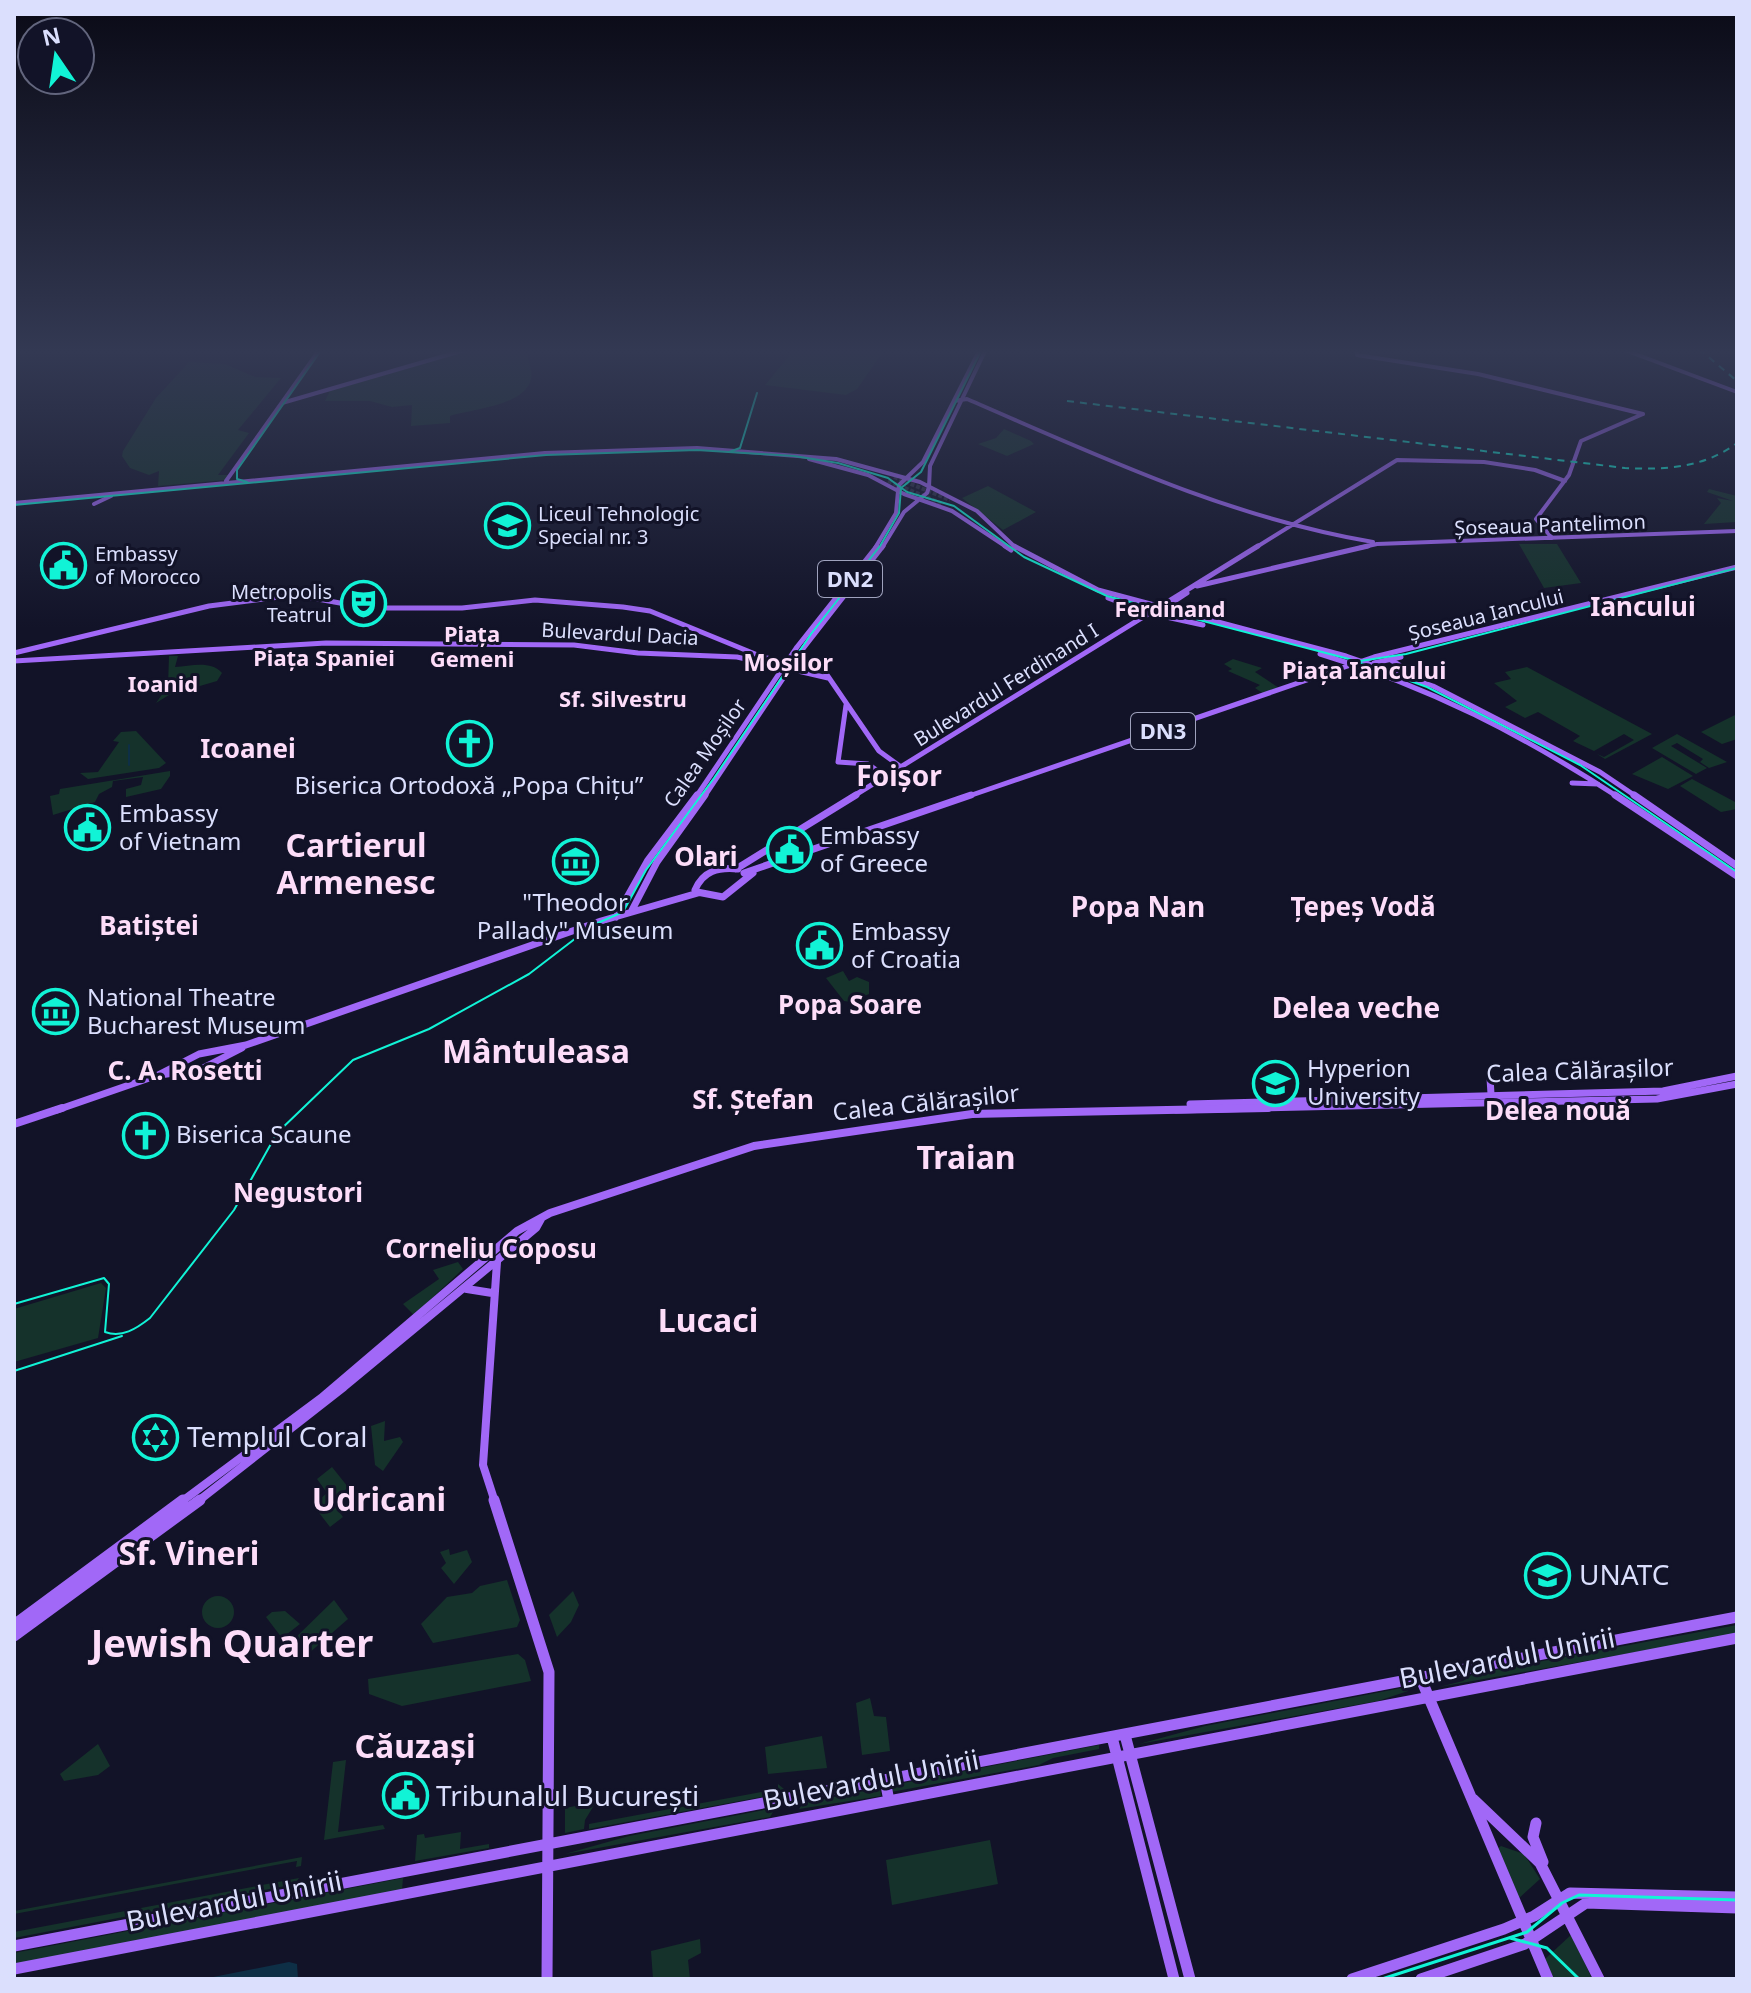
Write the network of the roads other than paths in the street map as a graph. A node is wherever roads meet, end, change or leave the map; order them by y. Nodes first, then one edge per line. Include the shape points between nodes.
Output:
1 (257, 442) edge
2 (260, 442) edge
3 (935, 442) edge
4 (941, 442) edge
5 (1062, 442) edge
6 (1581, 442) edge
7 (810, 457) junction
8 (916, 471) junction
9 (233, 474) junction
10 (897, 477) junction
11 (1564, 477) junction
12 (908, 479) junction
13 (888, 481) tunnel mouth
14 (220, 482) junction
15 (240, 482) junction
16 (929, 487) junction
17 (898, 491) junction
18 (111, 496) junction
19 (918, 498) junction
20 (950, 500) tunnel mouth
21 (14, 504) edge
22 (94, 504) dead end
23 (932, 504) junction
24 (943, 504) tunnel mouth
25 (907, 508) junction
26 (1294, 522) junction
27 (1737, 532) edge
28 (1332, 535) junction
29 (1001, 540) junction
30 (1346, 540) junction
31 (1553, 540) junction
32 (1388, 543) junction
33 (1365, 546) junction
34 (1380, 547) junction
35 (1348, 550) junction
36 (1340, 553) junction
37 (1221, 569) junction
38 (1737, 569) edge
39 (1233, 576) junction
40 (1197, 586) junction
41 (322, 593) dead end
42 (312, 598) junction
43 (1174, 602) junction
44 (1130, 607) junction
45 (1155, 611) junction
46 (1178, 616) junction
47 (1141, 620) junction
48 (749, 652) junction
49 (14, 653) edge
50 (1087, 653) junction
51 (1382, 655) junction
52 (745, 658) junction
53 (758, 658) junction
54 (1339, 659) junction
55 (1390, 659) junction
56 (14, 661) edge
57 (1398, 661) junction
58 (1360, 663) junction
59 (790, 664) junction
60 (1372, 664) junction
61 (1341, 670) junction
62 (1433, 686) junction
63 (845, 702) junction
64 (856, 717) junction
65 (845, 719) junction
66 (1562, 759) junction
67 (903, 765) junction
68 (1567, 775) dead end
69 (890, 779) junction
70 (1572, 783) dead end
71 (1608, 788) junction
72 (1737, 866) edge
73 (743, 873) junction
74 (1737, 876) edge
75 (697, 891) junction
76 (638, 898) junction
77 (646, 907) junction
78 (631, 912) junction
79 (616, 917) junction
80 (564, 936) junction
81 (571, 943) dead end
82 (246, 1045) junction
83 (223, 1048) junction
84 (223, 1059) junction
85 (158, 1075) junction
86 (1737, 1076) edge
87 (1490, 1078) dead end
88 (1737, 1084) edge
89 (1491, 1094) junction
90 (1184, 1106) junction
91 (15, 1124) edge
92 (541, 1219) junction
93 (497, 1262) junction
94 (479, 1271) junction
95 (465, 1290) junction
96 (492, 1293) junction
97 (1737, 1617) edge
98 (14, 1625) edge
99 (14, 1636) edge
100 (1737, 1638) edge
101 (1421, 1679) junction
102 (1428, 1697) junction
103 (1125, 1735) junction
104 (1112, 1737) junction
105 (1131, 1755) junction
106 (1118, 1758) junction
107 (885, 1780) junction
108 (1466, 1791) junction
109 (788, 1798) junction
110 (889, 1801) junction
111 (790, 1819) junction
112 (1536, 1823) dead end
113 (547, 1844) junction
114 (547, 1865) junction
115 (1548, 1876) junction
116 (1559, 1897) junction
117 (1737, 1897) edge
118 (1737, 1908) edge
119 (1568, 1914) junction
120 (1522, 1922) junction
121 (1531, 1941) junction
122 (14, 1946) edge
123 (14, 1969) edge
124 (547, 1979) edge
125 (1174, 1979) edge
126 (1190, 1979) edge
127 (1352, 1979) edge
128 (1421, 1979) edge
129 (1548, 1979) edge
130 (1599, 1979) edge

1 - 9 main road
2 - 15 main road via 240,471
3 - 8 main road, DN2
4 - 16 main road, DN2 via 930,466
5 - 26 main road, Șoseaua Pantelimon via 1172,489
6 - 11 main road
7 - 10 main road
7 - 13 main road
7 - 15 main road via 688,451 577,455
7 - 17 main road via 868,475
8 - 10 main road
8 - 12 main road, DN2
9 - 14 main road
9 - 15 main road
10 - 12 main road
11 - 26 main road, Bulevardul Ferdinand I via 1413,456 1390,464
11 - 31 main road via 1536,519
12 - 16 main road
12 - 17 main road, DN2
14 - 15 main road
14 - 21 main road
15 - 18 main road
16 - 19 main road, DN2
16 - 29 main road via 977,511
17 - 19 main road
17 - 59 main road, Calea Moșilor / DN2 via 896,513 876,547
18 - 21 main road
18 - 22 main road
19 - 23 main road
19 - 25 main road, Calea Moșilor / DN2
20 - 29 main road
23 - 25 main road
23 - 29 main road
24 - 29 main road
25 - 59 main road, Calea Moșilor / DN2
26 - 28 main road, Șoseaua Pantelimon
26 - 37 main road, Bulevardul Ferdinand I
27 - 31 main road, Șoseaua Pantelimon
28 - 30 main road, Șoseaua Pantelimon
28 - 32 main road, Șoseaua Pantelimon
29 - 44 main road via 1064,579
29 - 45 main road via 1090,587
30 - 33 main road, Șoseaua Pantelimon
30 - 35 main road via 1353,545
31 - 32 main road, Șoseaua Pantelimon
31 - 34 main road, Șoseaua Pantelimon
32 - 33 main road, Șoseaua Pantelimon
33 - 34 main road, Șoseaua Pantelimon
33 - 35 main road
34 - 36 main road
35 - 36 main road
36 - 39 main road
37 - 39 main road
37 - 40 main road, Bulevardul Ferdinand I
37 - 45 main road, Bulevardul Ferdinand I via 1206,570
38 - 51 main road, Șoseaua Iancului / DN3
38 - 57 main road, Șoseaua Iancului / DN3
39 - 40 main road
40 - 43 main road, Bulevardul Ferdinand I
41 - 42 main road
42 - 48 main road via 372,608 462,608 535,600 623,607 650,611
42 - 49 main road via 247,599
43 - 45 main road, Bulevardul Ferdinand I
43 - 46 main road
44 - 45 main road
44 - 47 main road
45 - 46 main road
45 - 47 main road, Bulevardul Ferdinand I
46 - 47 main road
46 - 54 main road
46 - 58 main road
47 - 50 main road, Bulevardul Ferdinand I
47 - 50 main road, Bulevardul Ferdinand I
48 - 52 main road
48 - 53 main road
50 - 67 main road, Bulevardul Ferdinand I
51 - 55 main road
51 - 58 main road, DN3
52 - 53 main road, Bulevardul Dacia
52 - 56 main road, Bulevardul Dacia via 574,645 326,643
53 - 59 main road, Bulevardul Dacia
54 - 58 main road
54 - 61 main road
55 - 57 main road
55 - 60 main road, DN3
57 - 62 main road
58 - 60 main road, DN3
58 - 61 main road, DN3
58 - 66 main road via 1429,690
59 - 63 main road, Bulevardul Dacia via 820,668
59 - 76 main road, Calea Moșilor / DN2
59 - 79 main road, Calea Moșilor / DN2 via 648,860
60 - 62 main road
61 - 73 main road, DN3
62 - 72 main road via 1600,772
63 - 64 main road
63 - 65 main road
64 - 65 main road
64 - 67 main road via 879,751
65 - 69 main road via 838,762 863,762
66 - 68 main road
66 - 71 main road
67 - 69 main road
69 - 73 main road via 748,862
70 - 71 main road
71 - 74 main road
73 - 75 main road, DN3 via 711,871 701,878
73 - 75 main road, DN3 via 741,887 724,896
75 - 77 main road, DN3
76 - 77 main road
76 - 78 main road, Calea Moșilor / DN2
77 - 78 main road, DN3
78 - 79 main road
79 - 80 main road
80 - 81 main road
80 - 82 main road
82 - 83 main road
82 - 84 main road
83 - 84 main road
83 - 85 main road
84 - 85 main road via 195,1071
85 - 91 main road
86 - 89 main road, Calea Călărașilor via 1671,1090
87 - 89 main road
88 - 90 main road, Calea Călărașilor via 1657,1099
89 - 90 main road, Calea Călărașilor
90 - 92 main road, Calea Călărașilor via 981,1113 782,1140
92 - 93 main road, Calea Călărașilor
92 - 94 main road, Calea Călărașilor via 517,1231
93 - 94 main road, Calea Călărașilor
93 - 96 main road
94 - 95 main road
94 - 96 main road
94 - 98 main road via 321,1398
95 - 96 main road
95 - 99 main road via 199,1502
96 - 113 main road via 483,1465 548,1666
97 - 101 main road, Bulevardul Unirii
100 - 102 main road, Bulevardul Unirii
101 - 102 main road
101 - 103 main road, Bulevardul Unirii
102 - 105 main road, Bulevardul Unirii
102 - 108 main road
103 - 104 main road, Bulevardul Unirii
103 - 105 main road
104 - 106 main road
104 - 107 main road, Bulevardul Unirii
105 - 106 main road, Bulevardul Unirii
105 - 126 main road
106 - 110 main road, Bulevardul Unirii
106 - 125 main road
107 - 109 main road, Bulevardul Unirii
107 - 110 main road
108 - 115 main road
108 - 120 main road
109 - 111 main road
109 - 113 main road, Bulevardul Unirii
110 - 111 main road, Bulevardul Unirii
111 - 114 main road, Bulevardul Unirii
112 - 115 main road via 1533,1837
113 - 114 main road
113 - 122 main road, Bulevardul Unirii
114 - 123 main road, Bulevardul Unirii
114 - 124 main road
115 - 116 main road
116 - 117 main road via 1586,1891
116 - 119 main road
116 - 120 main road
118 - 119 main road via 1589,1903
119 - 121 main road
119 - 130 main road
120 - 121 main road
120 - 127 main road
121 - 128 main road
121 - 129 main road

